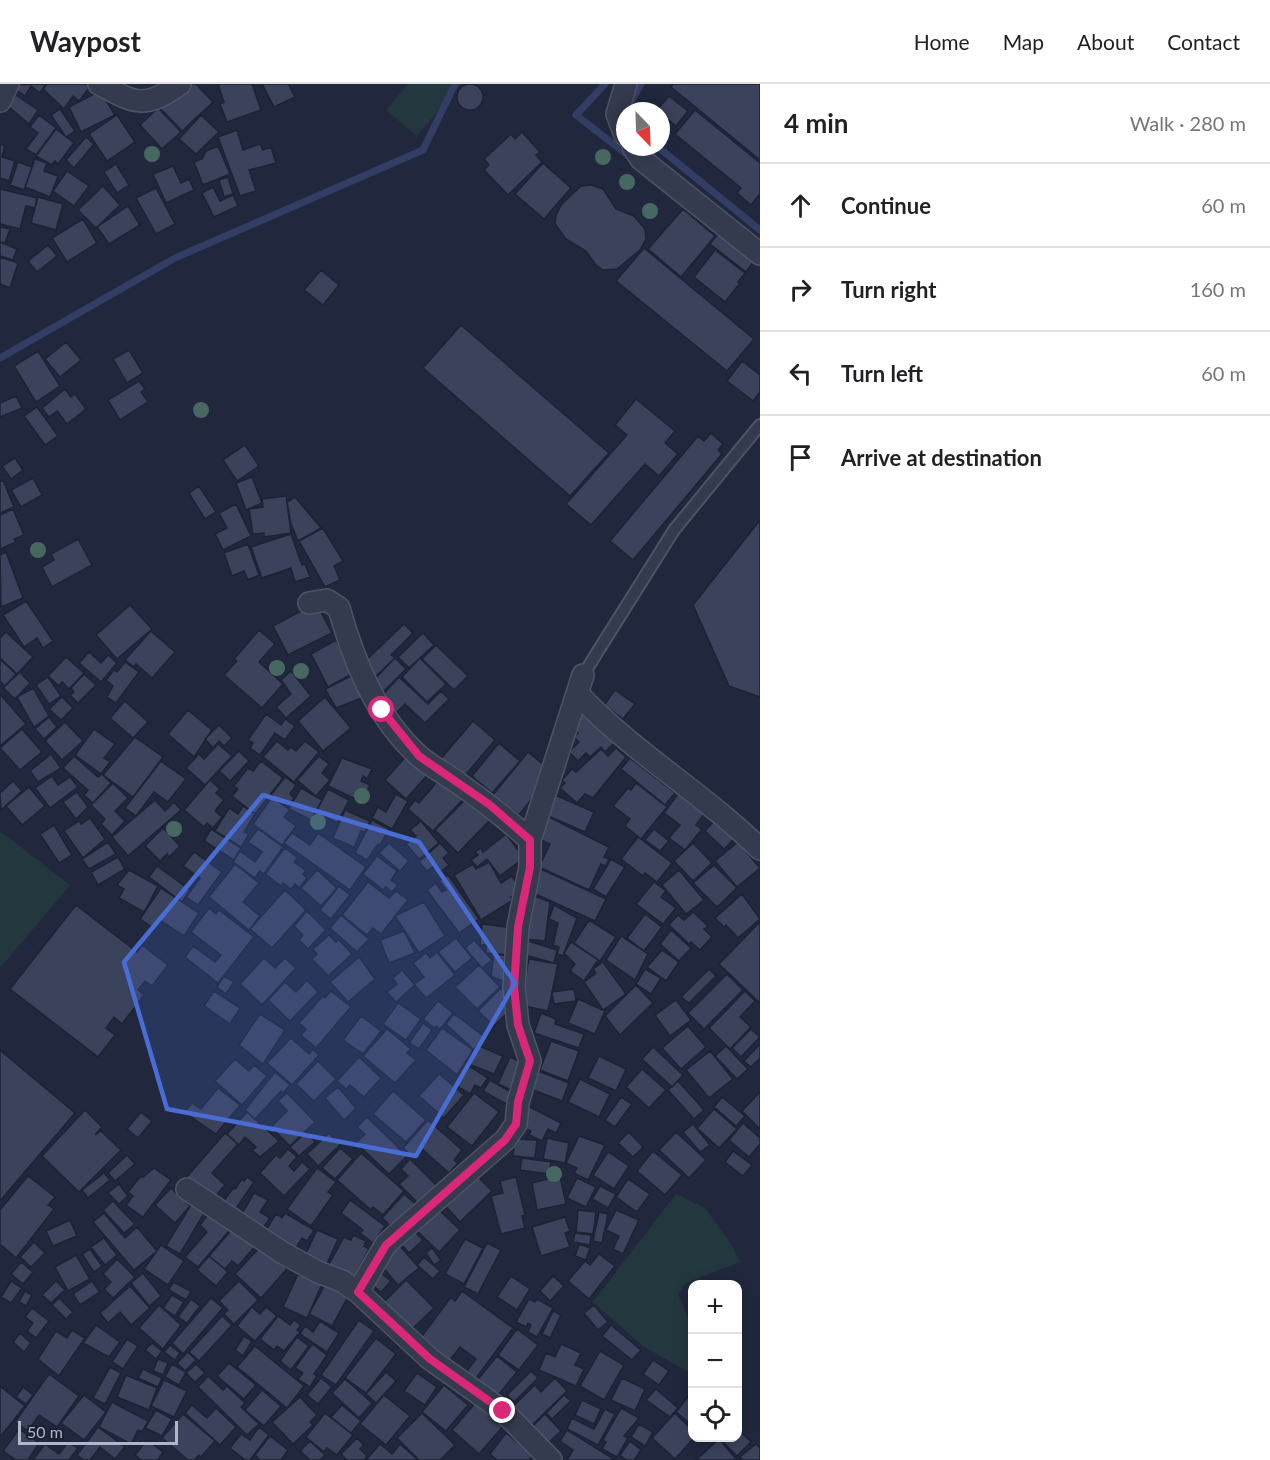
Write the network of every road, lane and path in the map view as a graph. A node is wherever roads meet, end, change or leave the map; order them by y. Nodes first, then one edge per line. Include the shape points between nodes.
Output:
1 (8, 84) edge
2 (99, 84) edge
3 (180, 84) edge
4 (626, 84) edge
5 (0, 101) edge
6 (621, 102) edge
7 (639, 156) edge
8 (760, 254) edge
9 (760, 425) edge
10 (309, 603) dead end
11 (581, 684) junction
12 (530, 840) junction
13 (760, 849) edge
14 (187, 1189) dead end
15 (358, 1292) junction
16 (551, 1460) edge

1 - 5 street
2 - 3 street via 134,102 150,101
4 - 6 street
7 - 8 street
9 - 11 lane via 674,530
10 - 12 street via 327,600 339,608 364,682 419,756 490,805
11 - 12 street
11 - 13 street via 598,715 727,816
12 - 15 street via 514,987 518,1025 530,1061 516,1124 505,1140 386,1245
14 - 15 street via 284,1253
15 - 16 street via 430,1359 503,1411

